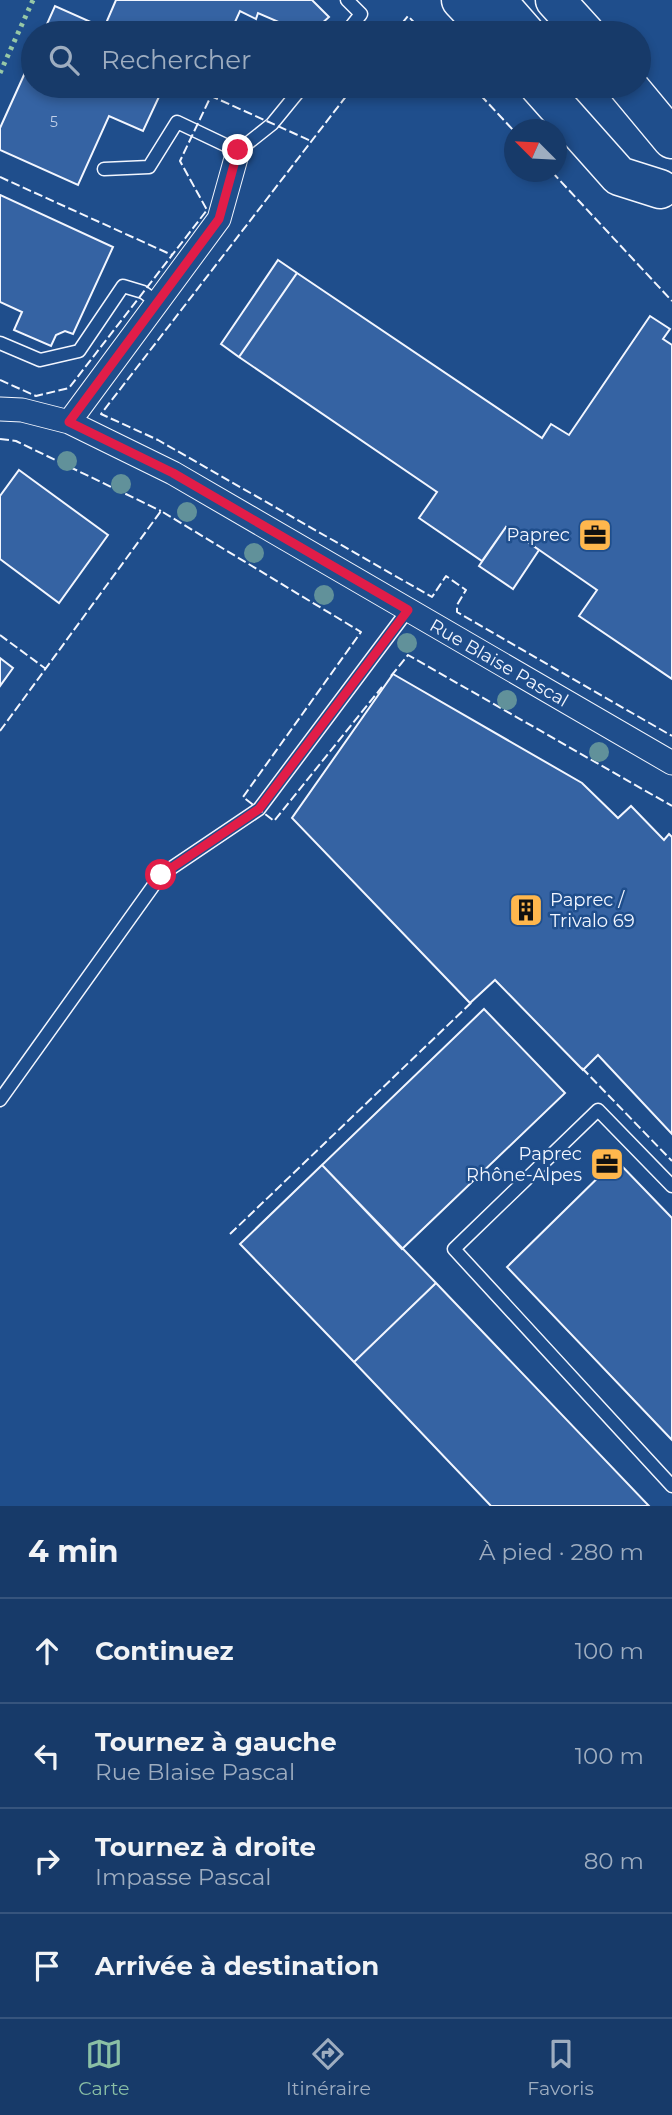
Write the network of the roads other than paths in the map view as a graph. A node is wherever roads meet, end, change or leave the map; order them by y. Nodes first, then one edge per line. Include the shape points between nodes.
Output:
1 (346, 0) edge
2 (461, 0) edge
3 (496, 0) edge
4 (555, 0) edge
5 (355, 21) edge
6 (481, 21) edge
7 (514, 21) edge
8 (574, 21) edge
9 (293, 98) edge
10 (550, 98) edge
11 (580, 98) edge
12 (638, 98) edge
13 (672, 139) edge
14 (238, 150) junction
15 (104, 169) dead end
16 (666, 197) edge
17 (158, 303) junction
18 (0, 343) edge
19 (0, 409) edge
20 (69, 422) junction
21 (408, 610) junction
22 (672, 763) edge
23 (0, 1100) edge
24 (672, 1186) edge
25 (672, 1486) edge

1 - 5 lane via 361,14
2 - 6 highway
3 - 7 highway
4 - 8 highway
9 - 14 lane via 272,124
10 - 16 highway via 619,176
11 - 16 highway
12 - 13 highway
14 - 15 lane via 177,122 149,167
14 - 17 street via 219,219
17 - 18 lane via 123,286 79,351 40,360
17 - 20 street
19 - 20 street, Rue Blaise Pascal
20 - 21 street, Rue Blaise Pascal via 173,473
21 - 22 street, Rue Blaise Pascal
21 - 23 lane via 259,809 161,875
24 - 25 lane via 598,1111 454,1249

